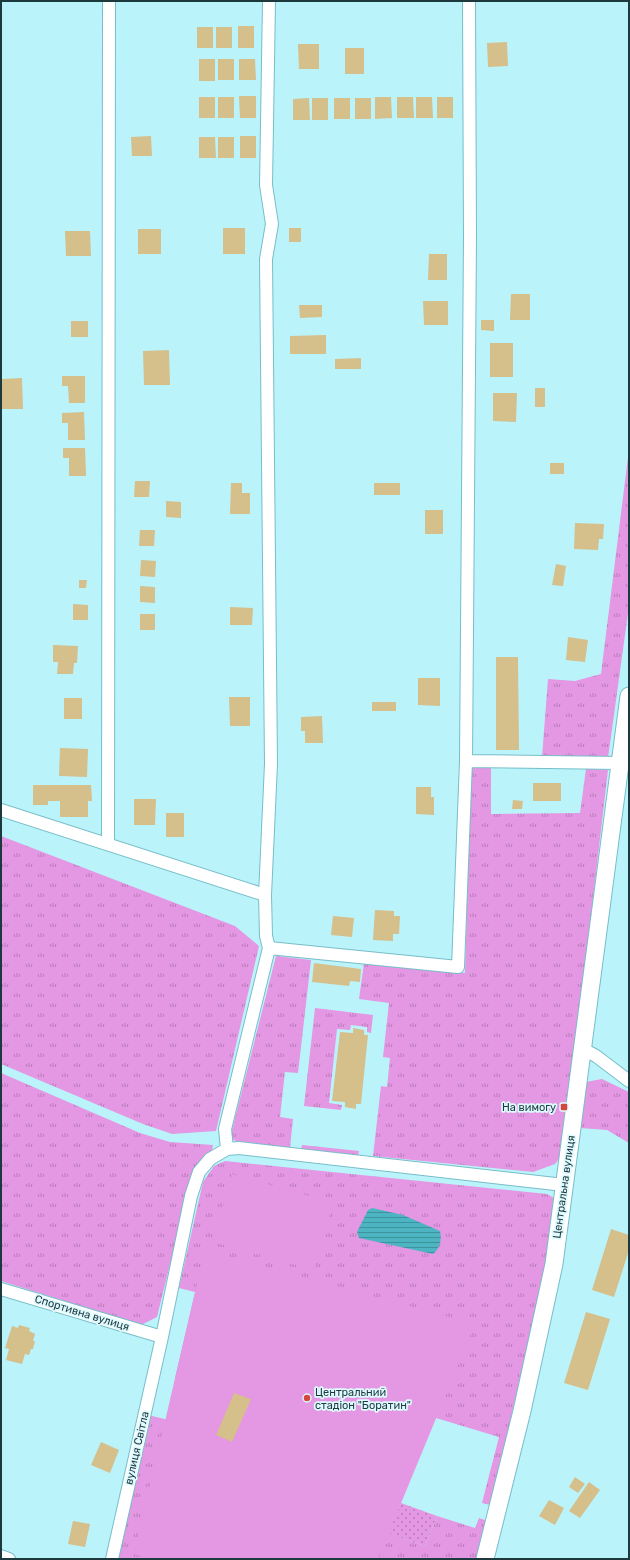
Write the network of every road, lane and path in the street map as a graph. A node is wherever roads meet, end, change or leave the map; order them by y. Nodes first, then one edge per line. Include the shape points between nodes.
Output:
1 (109, 1) edge
2 (269, 1) edge
3 (469, 1) edge
4 (629, 696) edge
5 (466, 760) junction
6 (620, 763) junction
7 (1, 810) edge
8 (108, 844) junction
9 (265, 895) junction
10 (270, 948) junction
11 (583, 1049) junction
12 (629, 1081) edge
13 (227, 1149) junction
14 (564, 1185) junction
15 (1, 1289) edge
16 (162, 1337) junction
17 (1, 1556) edge
18 (9, 1559) edge
19 (112, 1559) edge
20 (485, 1559) edge

1 - 8 street
2 - 9 street via 266,186 272,224 266,266 271,764
3 - 5 street
4 - 6 street, Центральна вулиця
5 - 6 street
5 - 10 street via 458,967
6 - 11 street, Центральна вулиця
7 - 8 street
8 - 9 street
9 - 10 street via 266,936
10 - 13 street via 225,1130
11 - 12 street
11 - 14 street, Центральна вулиця
13 - 14 street via 239,1148
13 - 16 street, вулиця Світла via 210,1159 199,1172 191,1196
14 - 20 street, Центральна вулиця via 554,1264 522,1411
15 - 16 street, Спортивна вулиця
16 - 19 street, вулиця Світла
17 - 18 street

